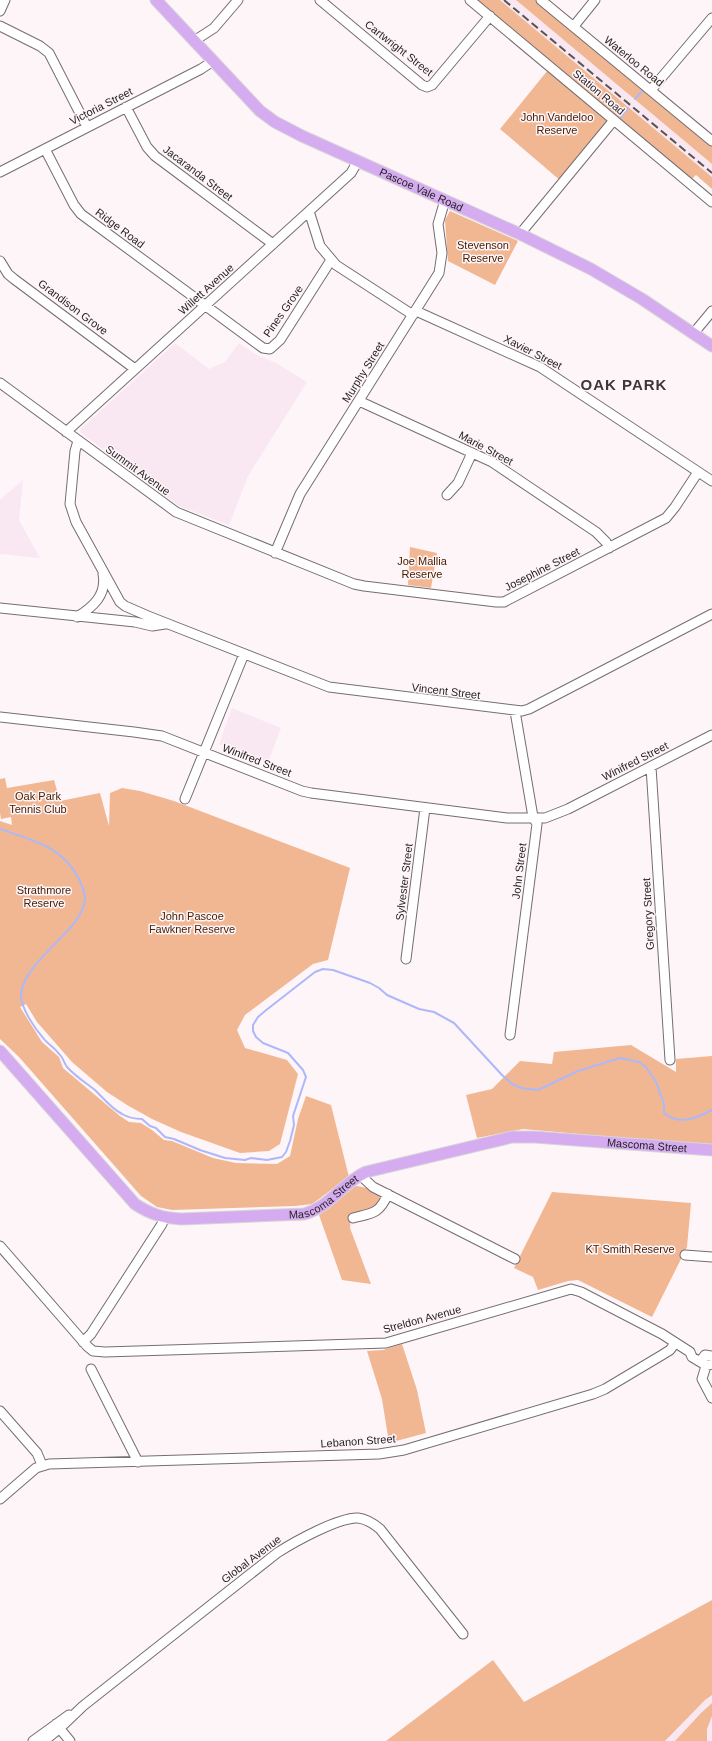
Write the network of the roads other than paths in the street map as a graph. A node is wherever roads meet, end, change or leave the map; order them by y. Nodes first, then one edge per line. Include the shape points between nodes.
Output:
1 (6, 0) edge
2 (156, 0) edge
3 (238, 0) edge
4 (320, 0) edge
5 (470, 0) edge
6 (541, 0) edge
7 (595, 0) edge
8 (0, 11) edge
9 (490, 16) junction
10 (712, 18) edge
11 (0, 26) edge
12 (574, 26) junction
13 (194, 41) junction
14 (213, 60) junction
15 (651, 90) junction
16 (126, 107) junction
17 (614, 120) junction
18 (87, 127) junction
19 (712, 141) edge
20 (45, 149) junction
21 (358, 161) junction
22 (0, 172) edge
23 (445, 200) junction
24 (712, 202) edge
25 (309, 212) junction
26 (520, 234) junction
27 (273, 244) junction
28 (331, 260) junction
29 (0, 261) edge
30 (204, 306) junction
31 (712, 311) edge
32 (415, 313) junction
33 (693, 334) junction
34 (712, 346) edge
35 (135, 369) junction
36 (0, 383) edge
37 (359, 401) junction
38 (66, 432) junction
39 (78, 441) junction
40 (472, 453) junction
41 (698, 472) junction
42 (712, 482) edge
43 (447, 495) dead end
44 (609, 548) junction
45 (275, 553) junction
46 (101, 569) junction
47 (0, 608) edge
48 (712, 614) edge
49 (77, 616) junction
50 (148, 616) junction
51 (135, 622) junction
52 (166, 624) junction
53 (242, 654) junction
54 (515, 712) junction
55 (0, 717) edge
56 (712, 735) edge
57 (204, 752) junction
58 (651, 767) junction
59 (185, 799) dead end
60 (425, 808) junction
61 (535, 820) junction
62 (406, 959) dead end
63 (510, 1035) dead end
64 (0, 1051) edge
65 (670, 1060) dead end
66 (712, 1150) edge
67 (360, 1175) junction
68 (388, 1194) junction
69 (164, 1218) junction
70 (354, 1218) dead end
71 (0, 1246) edge
72 (685, 1255) dead end
73 (712, 1257) edge
74 (515, 1259) dead end
75 (83, 1342) junction
76 (678, 1344) junction
77 (709, 1362) edge
78 (91, 1369) dead end
79 (712, 1398) edge
80 (0, 1411) edge
81 (138, 1462) junction
82 (42, 1465) junction
83 (0, 1499) edge
84 (463, 1634) dead end
85 (58, 1726) junction
86 (33, 1741) edge
87 (44, 1741) edge
88 (70, 1741) edge

1 - 8 street
2 - 13 main road, Pascoe Vale Road
3 - 13 street via 214,28
4 - 9 street, Cartwright Street via 427,87 439,78
5 - 9 street, Station Road
6 - 12 street, Waterloo Road
7 - 12 street
9 - 17 street, Station Road
10 - 15 street
11 - 18 street via 49,53
12 - 15 street, Waterloo Road
13 - 14 main road, Pascoe Vale Road
14 - 16 street, Victoria Street via 201,69
14 - 21 main road, Pascoe Vale Road via 272,120
15 - 19 street, Waterloo Road
16 - 18 street, Victoria Street
16 - 27 street, Jacaranda Street via 147,147 155,156
17 - 24 street, Station Road
17 - 26 street
18 - 20 street, Victoria Street
20 - 22 street, Victoria Street
20 - 30 street, Ridge Road via 80,214
21 - 23 main road, Pascoe Vale Road
21 - 25 street, Willett Avenue via 351,173
23 - 26 main road, Pascoe Vale Road
23 - 32 street, Murphy Street via 438,224 441,266
25 - 27 street, Willett Avenue
25 - 28 street, Xavier Street via 317,238
26 - 33 main road, Pascoe Vale Road via 614,282
27 - 30 street, Willett Avenue
28 - 30 street, Pines Grove via 280,340 270,349 259,346
28 - 32 street, Xavier Street via 343,270
29 - 35 street, Grandison Grove via 14,279
30 - 35 street, Willett Avenue
31 - 33 street
32 - 37 street, Murphy Street
32 - 41 street, Xavier Street via 540,367
33 - 34 main road, Pascoe Vale Road
35 - 38 street, Willett Avenue
36 - 38 street, Summit Avenue
37 - 40 street, Marie Street
37 - 45 street, Murphy Street via 300,494
38 - 39 street, Summit Avenue
39 - 45 street, Summit Avenue via 176,512
39 - 46 street, Vincent Street via 71,510
40 - 43 street via 458,483
40 - 44 street, Marie Street via 492,462 596,532
41 - 42 street, Xavier Street
41 - 44 street, Josephine Street via 666,518
44 - 45 street, Josephine Street via 512,599 496,602 354,584
46 - 49 street via 104,584 98,600
46 - 50 street, Vincent Street via 120,602
47 - 49 street, Vincent Street
48 - 54 street, Vincent Street via 529,709
49 - 51 street, Vincent Street
50 - 51 street
50 - 52 street, Vincent Street
51 - 52 street, Vincent Street via 152,626
52 - 53 street, Vincent Street
53 - 54 street, Vincent Street via 329,687
53 - 57 street
54 - 61 street, John Street
55 - 57 street, Winifred Street via 151,734
56 - 58 street, Winifred Street
57 - 59 street
57 - 60 street, Winifred Street via 302,791
58 - 61 street, Winifred Street via 550,820
58 - 65 street, Gregory Street
60 - 61 street, Winifred Street via 516,821
60 - 62 street, Sylvester Street
61 - 63 street, John Street
64 - 69 main road, Mascoma Street via 131,1200 147,1212
66 - 67 main road, Mascoma Street via 512,1137
67 - 68 street via 368,1184
67 - 69 main road, Mascoma Street via 323,1206 304,1214
68 - 70 street via 379,1210
68 - 74 street
69 - 75 street via 91,1334
71 - 75 street, Streldon Avenue
72 - 73 street
75 - 76 street, Streldon Avenue via 93,1351 105,1352 386,1343 571,1289
76 - 77 street
76 - 81 street, Lebanon Street via 593,1394 404,1450 380,1454
77 - 79 street via 702,1379
78 - 81 street
80 - 82 street via 36,1453
81 - 82 street, Lebanon Street
82 - 83 street
84 - 85 street, Global Avenue via 380,1529 371,1522 359,1518 345,1520 294,1542 277,1554
85 - 86 street, Global Avenue
85 - 87 street, Global Avenue
85 - 88 street

